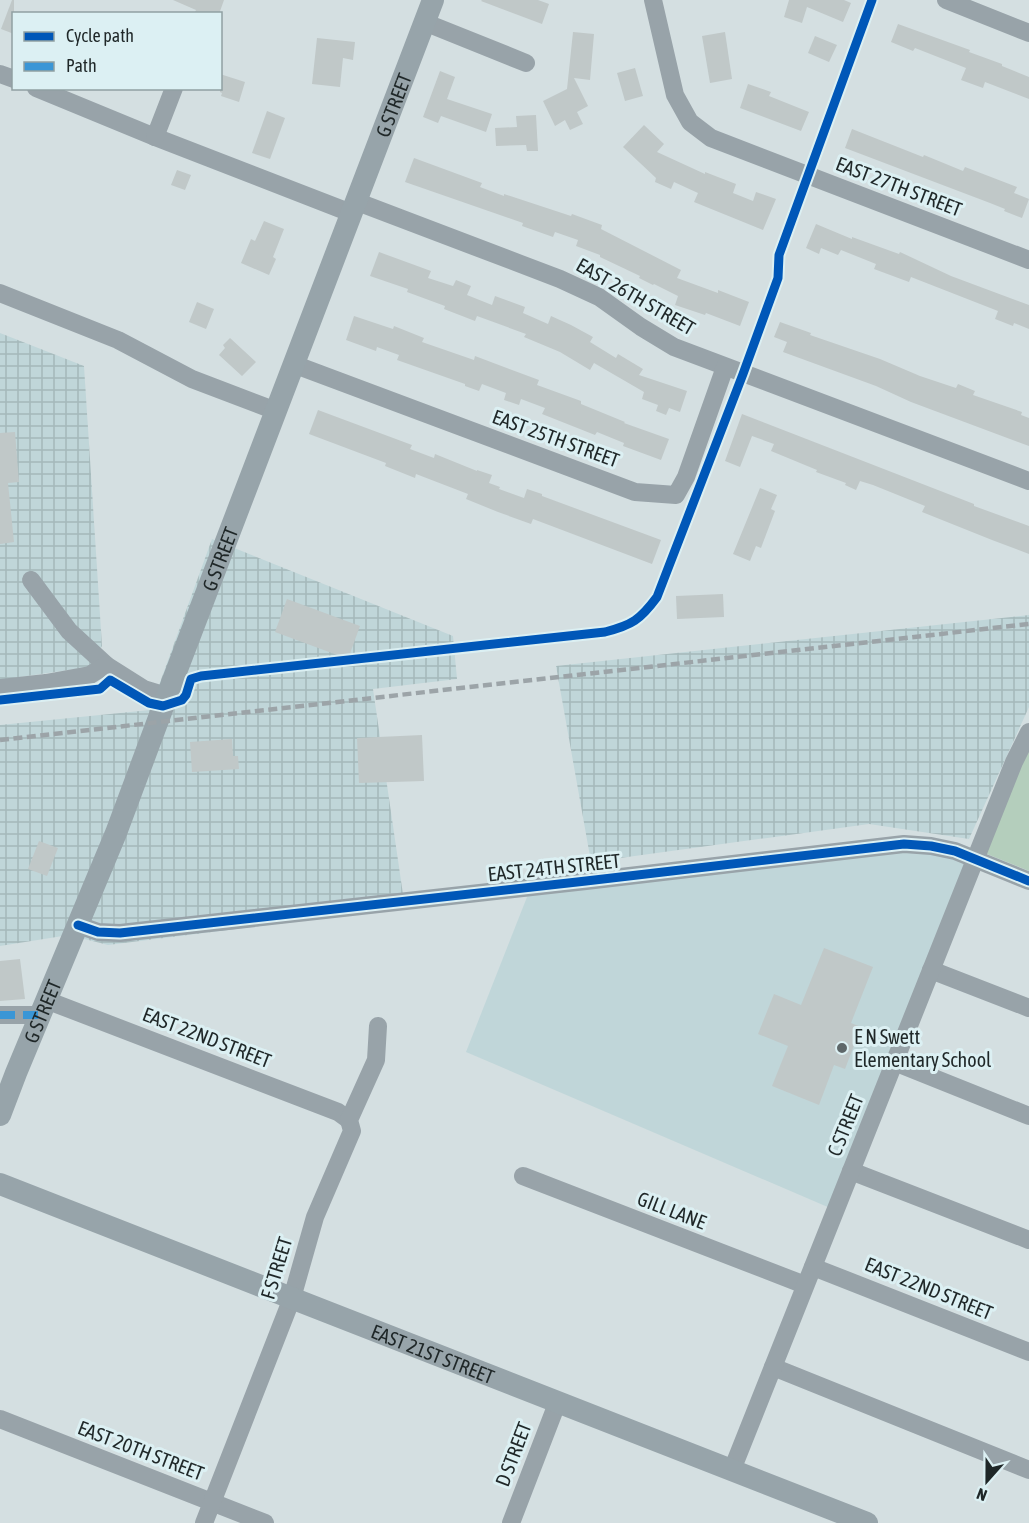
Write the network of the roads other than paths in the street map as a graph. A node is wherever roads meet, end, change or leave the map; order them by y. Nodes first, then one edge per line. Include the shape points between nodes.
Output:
1 (433, 0) edge
2 (653, 0) edge
3 (946, 0) edge
4 (424, 22) junction
5 (1029, 33) edge
6 (526, 63) dead end
7 (41, 90) edge
8 (173, 90) edge
9 (155, 137) junction
10 (353, 207) junction
11 (1029, 260) edge
12 (0, 293) edge
13 (293, 364) junction
14 (725, 367) junction
15 (276, 411) junction
16 (1029, 481) edge
17 (31, 580) dead end
18 (106, 665) junction
19 (0, 688) edge
20 (167, 696) junction
21 (1029, 732) edge
22 (975, 859) junction
23 (1029, 880) edge
24 (78, 925) junction
25 (931, 970) junction
26 (43, 1007) junction
27 (1029, 1008) edge
28 (0, 1015) edge
29 (378, 1026) dead end
30 (894, 1062) junction
31 (0, 1115) edge
32 (1029, 1116) edge
33 (349, 1120) junction
34 (851, 1171) junction
35 (523, 1176) dead end
36 (0, 1184) edge
37 (1029, 1240) edge
38 (813, 1267) junction
39 (805, 1286) junction
40 (292, 1298) junction
41 (1029, 1352) edge
42 (773, 1367) junction
43 (558, 1401) junction
44 (0, 1419) edge
45 (732, 1470) junction
46 (1029, 1470) edge
47 (212, 1502) junction
48 (204, 1523) edge
49 (265, 1523) edge
50 (511, 1523) edge
51 (867, 1523) edge

1 - 4 main road, G STREET
2 - 11 street, EAST 27TH STREET via 675,95 690,122 711,138
3 - 5 street
4 - 6 street
4 - 10 main road, G STREET
7 - 9 street, EAST 26TH STREET
8 - 9 street
9 - 10 street, EAST 26TH STREET
10 - 13 main road, G STREET
10 - 14 street, EAST 26TH STREET via 560,279 599,297 674,347
12 - 15 street via 118,340 192,379
13 - 14 street, EAST 25TH STREET via 634,492 676,495
13 - 15 main road, G STREET
14 - 16 street, EAST 26TH STREET
15 - 20 main road, G STREET
17 - 18 street via 69,631
18 - 19 street via 90,675
18 - 20 street via 144,689
20 - 24 main road, G STREET
21 - 22 street, C STREET
22 - 23 street, EAST 24TH STREET
22 - 24 street, EAST 24TH STREET via 956,851 904,844 120,933 98,932
22 - 25 street, C STREET
24 - 26 main road, G STREET
25 - 27 street
25 - 30 street, C STREET
26 - 28 street
26 - 31 main road, G STREET
26 - 33 street, EAST 22ND STREET via 338,1112
29 - 33 street, F STREET via 376,1060
30 - 32 street
30 - 34 street, C STREET
33 - 40 street, F STREET via 352,1131 315,1217
34 - 37 street
34 - 38 street, C STREET
35 - 39 street, GILL LANE
36 - 40 main road, EAST 21ST STREET
38 - 39 street, C STREET
38 - 41 street, EAST 22ND STREET
39 - 42 street, C STREET
40 - 43 main road, EAST 21ST STREET
40 - 47 street, F STREET
42 - 45 street, C STREET
42 - 46 street
43 - 45 main road, EAST 21ST STREET
43 - 50 street, D STREET
44 - 47 street, EAST 20TH STREET
45 - 51 main road, EAST 21ST STREET
47 - 48 street, F STREET
47 - 49 street, EAST 20TH STREET

